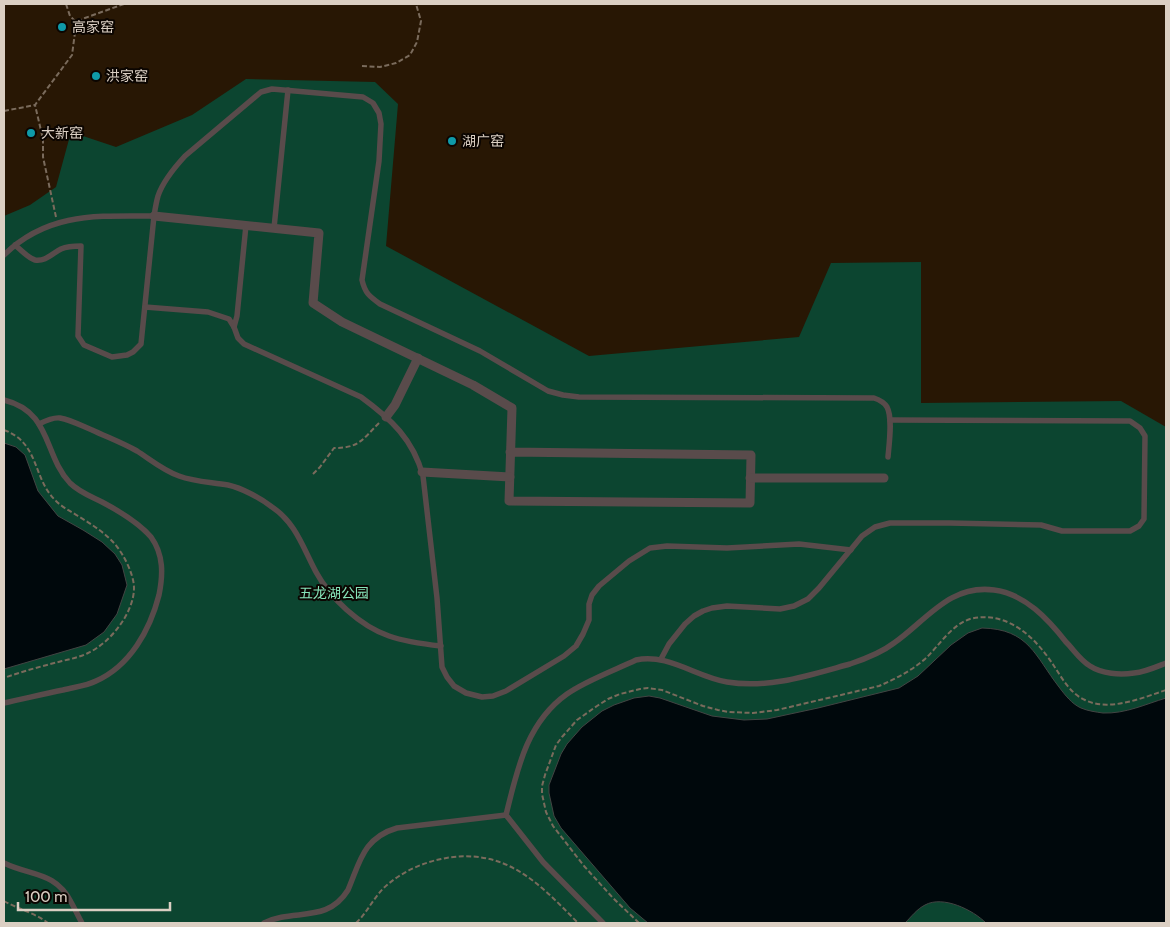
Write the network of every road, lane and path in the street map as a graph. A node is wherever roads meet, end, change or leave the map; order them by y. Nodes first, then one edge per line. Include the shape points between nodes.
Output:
1 (66, 4) edge
2 (124, 4) edge
3 (416, 4) edge
4 (77, 24) junction
5 (362, 66) dead end
6 (288, 90) junction
7 (35, 105) junction
8 (4, 111) edge
9 (154, 216) junction
10 (57, 223) junction
11 (246, 226) junction
12 (274, 228) junction
13 (15, 245) junction
14 (4, 255) edge
15 (145, 307) junction
16 (234, 326) junction
17 (418, 358) junction
18 (4, 400) edge
19 (386, 417) junction
20 (890, 420) junction
21 (39, 424) junction
22 (4, 430) edge
23 (510, 452) junction
24 (888, 457) dead end
25 (422, 472) junction
26 (313, 474) dead end
27 (510, 477) junction
28 (750, 478) junction
29 (884, 478) dead end
30 (851, 550) junction
31 (441, 646) junction
32 (661, 660) junction
33 (1166, 663) edge
34 (4, 678) edge
35 (1166, 690) edge
36 (4, 703) edge
37 (506, 816) junction
38 (4, 863) edge
39 (4, 900) edge
40 (48, 923) edge
41 (82, 923) edge
42 (264, 923) edge
43 (356, 923) edge
44 (578, 923) edge
45 (603, 923) edge
46 (639, 923) edge

1 - 4 path
2 - 4 path via 82,19
3 - 5 path via 421,21 417,42 410,55 380,68
4 - 7 path via 72,55
6 - 9 lane via 261,92 185,156 165,181
6 - 12 lane
6 - 20 lane via 363,97 373,103 379,114 379,161 362,280 364,289 380,304 480,351 548,391 563,396 874,398 883,401
7 - 8 path
7 - 10 path
9 - 10 lane via 87,217
9 - 11 street
9 - 15 lane
10 - 13 lane
11 - 12 street
11 - 16 lane
12 - 17 street via 319,233 312,303 342,322
13 - 14 lane
13 - 15 lane via 32,259 39,260 61,249 81,246 78,333 84,344 112,357 133,352 141,344
15 - 16 lane via 208,312 229,319
16 - 19 lane via 244,344 361,397
17 - 19 street
17 - 23 street via 512,408
18 - 21 lane via 25,409
19 - 25 lane via 412,446
19 - 26 path via 356,445 334,448
20 - 24 lane
20 - 30 lane via 1130,421 1145,436 1144,519 1130,531 1062,531 1041,525 890,523 870,530
21 - 31 lane via 59,418 72,422 129,447 178,476 230,486 252,494 290,523 316,573 349,612 387,635
21 - 36 lane via 61,471 71,484 128,517 151,538 161,558 162,582 142,638 111,673 87,684
22 - 34 path via 26,444 54,500 114,543 125,558 134,586 129,608 119,626 101,645 86,654
23 - 27 street
23 - 28 street via 751,454
25 - 27 street
25 - 31 lane
27 - 28 street via 509,501 740,503 750,503
28 - 29 street
30 - 31 lane via 798,544 650,548 628,561 592,595 589,620 576,646 494,696 466,693 454,686 442,667
30 - 32 lane via 814,594 801,604 780,609 712,608 685,624
32 - 33 lane via 725,682 761,684 787,680 872,656 898,640 947,600 983,589 1008,593 1035,608 1094,669 1125,674 1146,671
32 - 37 lane via 636,660 577,688 550,709 533,732 519,763
35 - 46 path via 1114,704 1084,700 1070,688 1043,650 1022,629 1009,622 982,617 958,625 916,666 888,682 777,710 729,712 648,688 608,699 577,720 556,745 542,794 553,826 598,882
37 - 42 lane via 389,830 365,850 348,890 336,904 317,913 280,917
37 - 45 lane via 543,862
38 - 41 lane via 45,877 58,885
39 - 40 path
43 - 44 path via 379,893 404,873 433,861 464,856 486,858 517,869 544,889

